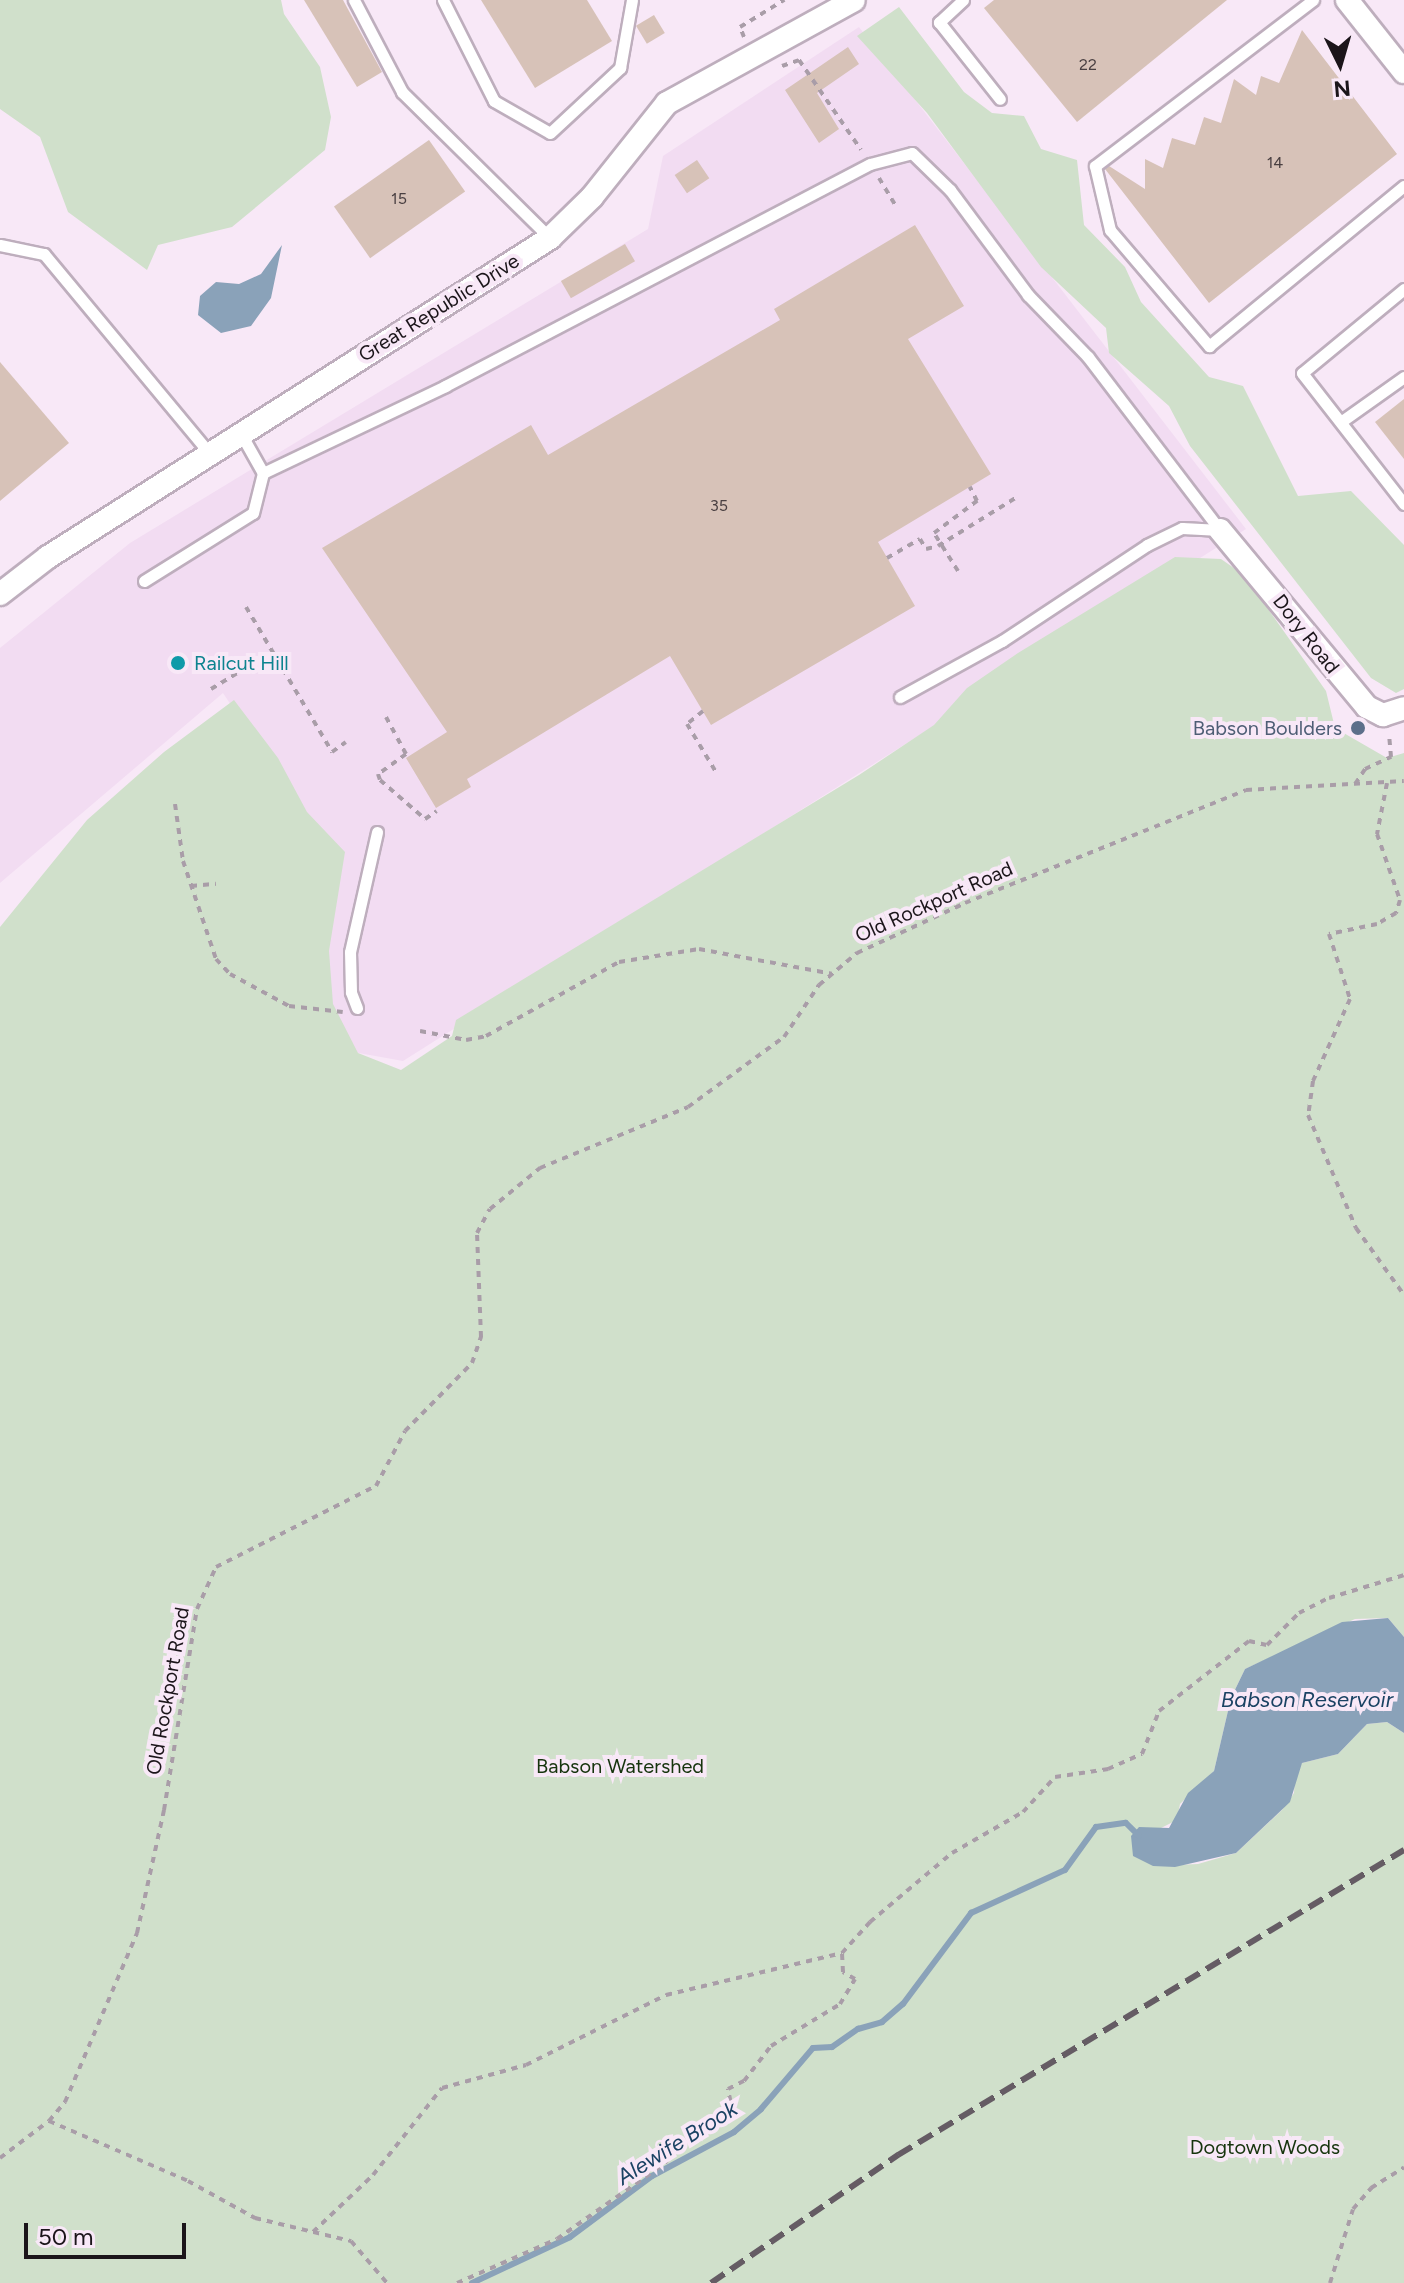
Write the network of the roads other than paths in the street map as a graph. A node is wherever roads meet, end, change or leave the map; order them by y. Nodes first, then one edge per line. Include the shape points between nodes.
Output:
1 (354, 0) edge
2 (443, 0) edge
3 (632, 0) edge
4 (854, 0) edge
5 (963, 0) edge
6 (1313, 0) edge
7 (1347, 0) edge
8 (1404, 72) edge
9 (1000, 99) dead end
10 (1404, 186) edge
11 (550, 238) junction
12 (0, 245) edge
13 (1404, 289) edge
14 (1404, 377) edge
15 (1342, 421) junction
16 (241, 434) junction
17 (210, 454) junction
18 (263, 473) junction
19 (1404, 504) edge
20 (1220, 530) junction
21 (144, 581) dead end
22 (0, 594) edge
23 (900, 697) dead end
24 (1393, 712) edge
25 (377, 832) dead end
26 (357, 1008) road end

1 - 11 lane via 402,92
2 - 3 lane via 494,101 550,133 620,68
4 - 11 street, Great Republic Drive via 667,103 592,197
5 - 9 lane via 939,22
6 - 10 lane via 1095,166 1110,230 1209,346
7 - 8 street
11 - 16 street, Great Republic Drive
12 - 17 lane via 44,254
13 - 15 lane via 1302,373
14 - 15 lane
15 - 19 lane
16 - 17 street, Great Republic Drive
16 - 18 lane
17 - 22 street, Great Republic Drive via 48,557
18 - 20 lane via 445,386 870,164 912,153 950,190 1028,295 1088,357
18 - 21 lane via 253,513
20 - 23 lane via 1182,528 1147,545 1002,641
20 - 24 street, Dory Road via 1367,707
25 - 26 lane via 350,952

